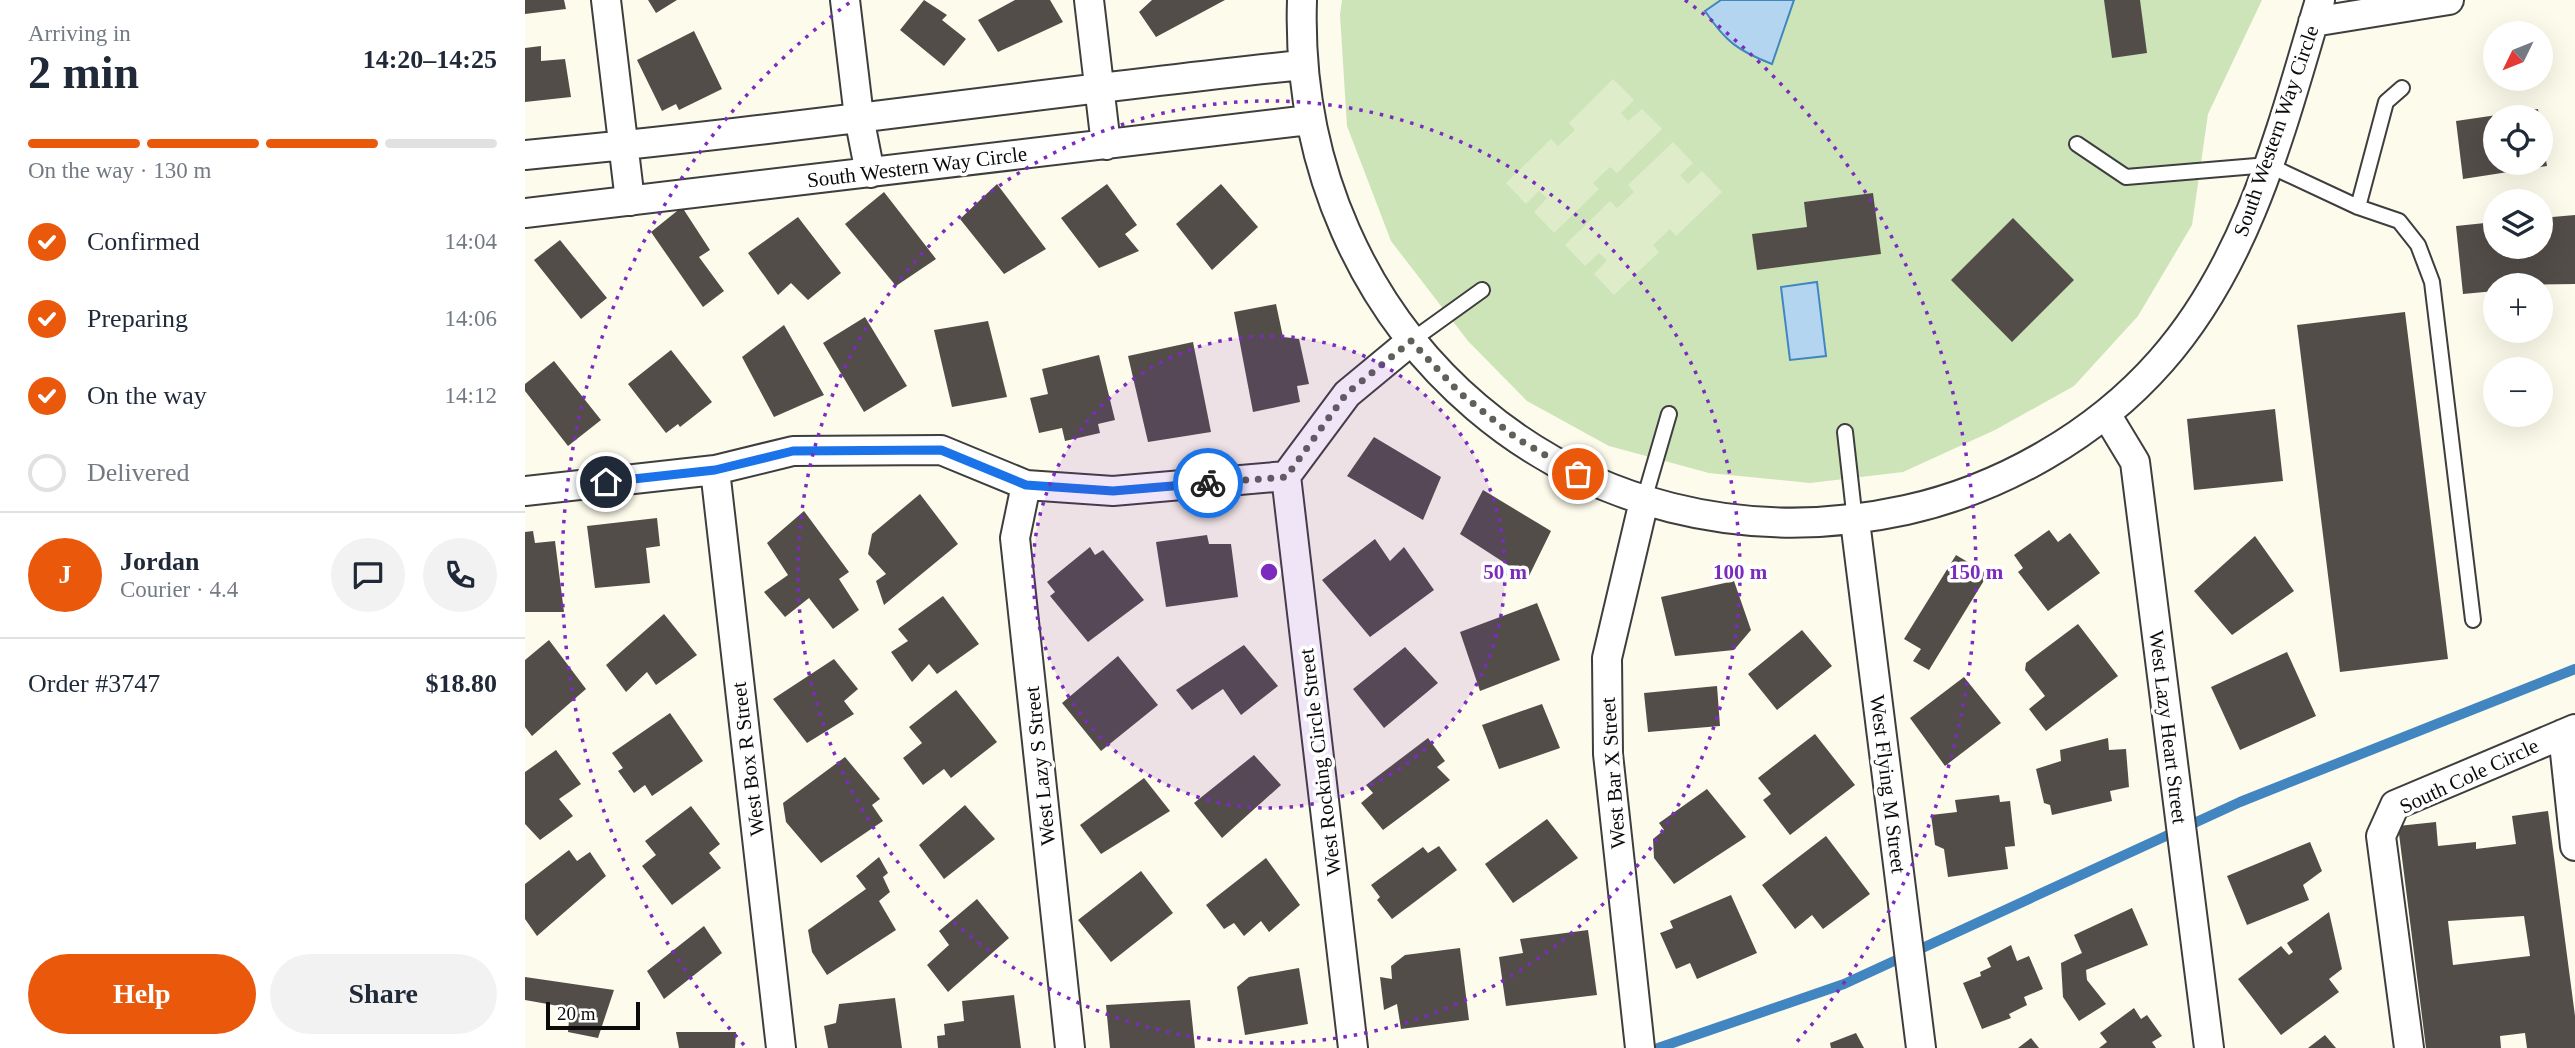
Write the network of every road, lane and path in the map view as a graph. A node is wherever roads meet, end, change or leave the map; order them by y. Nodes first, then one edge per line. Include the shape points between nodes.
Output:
1 (606, 0) edge
2 (845, 0) edge
3 (1089, 0) edge
4 (1302, 0) edge
5 (2449, 0) edge
6 (2316, 11) edge
7 (1302, 65) junction
8 (1099, 86) junction
9 (2402, 88) dead end
10 (859, 117) junction
11 (1309, 120) junction
12 (2077, 144) dead end
13 (1106, 145) junction
14 (624, 146) junction
15 (525, 155) edge
16 (2268, 165) junction
17 (870, 173) junction
18 (630, 201) junction
19 (2358, 207) junction
20 (525, 213) edge
21 (1482, 290) dead end
22 (1411, 341) junction
23 (1669, 414) dead end
24 (2106, 414) junction
25 (1845, 432) dead end
26 (715, 470) junction
27 (1286, 477) junction
28 (1026, 485) junction
29 (525, 491) edge
30 (1644, 501) junction
31 (1855, 521) junction
32 (2473, 620) dead end
33 (2569, 732) edge
34 (2575, 846) edge
35 (781, 1048) edge
36 (1070, 1048) edge
37 (1353, 1048) edge
38 (1640, 1048) edge
39 (1921, 1048) edge
40 (2209, 1048) edge
41 (2409, 1048) edge

1 - 14 street
2 - 10 street
3 - 8 street
4 - 7 street, South Western Way Circle
5 - 6 street
6 - 16 street, South Western Way Circle
7 - 8 street
7 - 11 street, South Western Way Circle
8 - 10 street
8 - 13 street
9 - 19 lane via 2386,102
10 - 14 street
10 - 17 street
11 - 13 street, South Western Way Circle
11 - 22 street, South Western Way Circle via 1321,170 1346,237 1375,291
12 - 16 lane via 2126,177
13 - 17 street, South Western Way Circle
14 - 15 street
14 - 18 street
16 - 19 lane
16 - 24 street, South Western Way Circle via 2242,236 2206,302 2160,362
17 - 18 street, South Western Way Circle
18 - 20 street, South Western Way Circle
19 - 32 lane via 2399,221 2418,245 2432,282
21 - 22 lane
22 - 27 street via 1346,394
22 - 30 street, South Western Way Circle via 1460,393 1516,438 1578,474
23 - 30 lane
24 - 31 street, South Western Way Circle via 2029,465 1957,496
24 - 40 street, West Lazy Heart Street via 2134,462
25 - 31 lane
26 - 28 street via 793,451 941,450
26 - 29 street
26 - 35 street, West Box R Street
27 - 28 street via 1113,491
27 - 37 street, West Rocking Circle Street
28 - 36 street, West Lazy S Street via 1015,538
30 - 31 street, South Western Way Circle via 1713,518 1772,523
30 - 38 street, West Bar X Street via 1607,658 1608,754
31 - 39 street, West Flying M Street
33 - 34 street
33 - 41 street, South Cole Circle via 2395,805 2381,836

